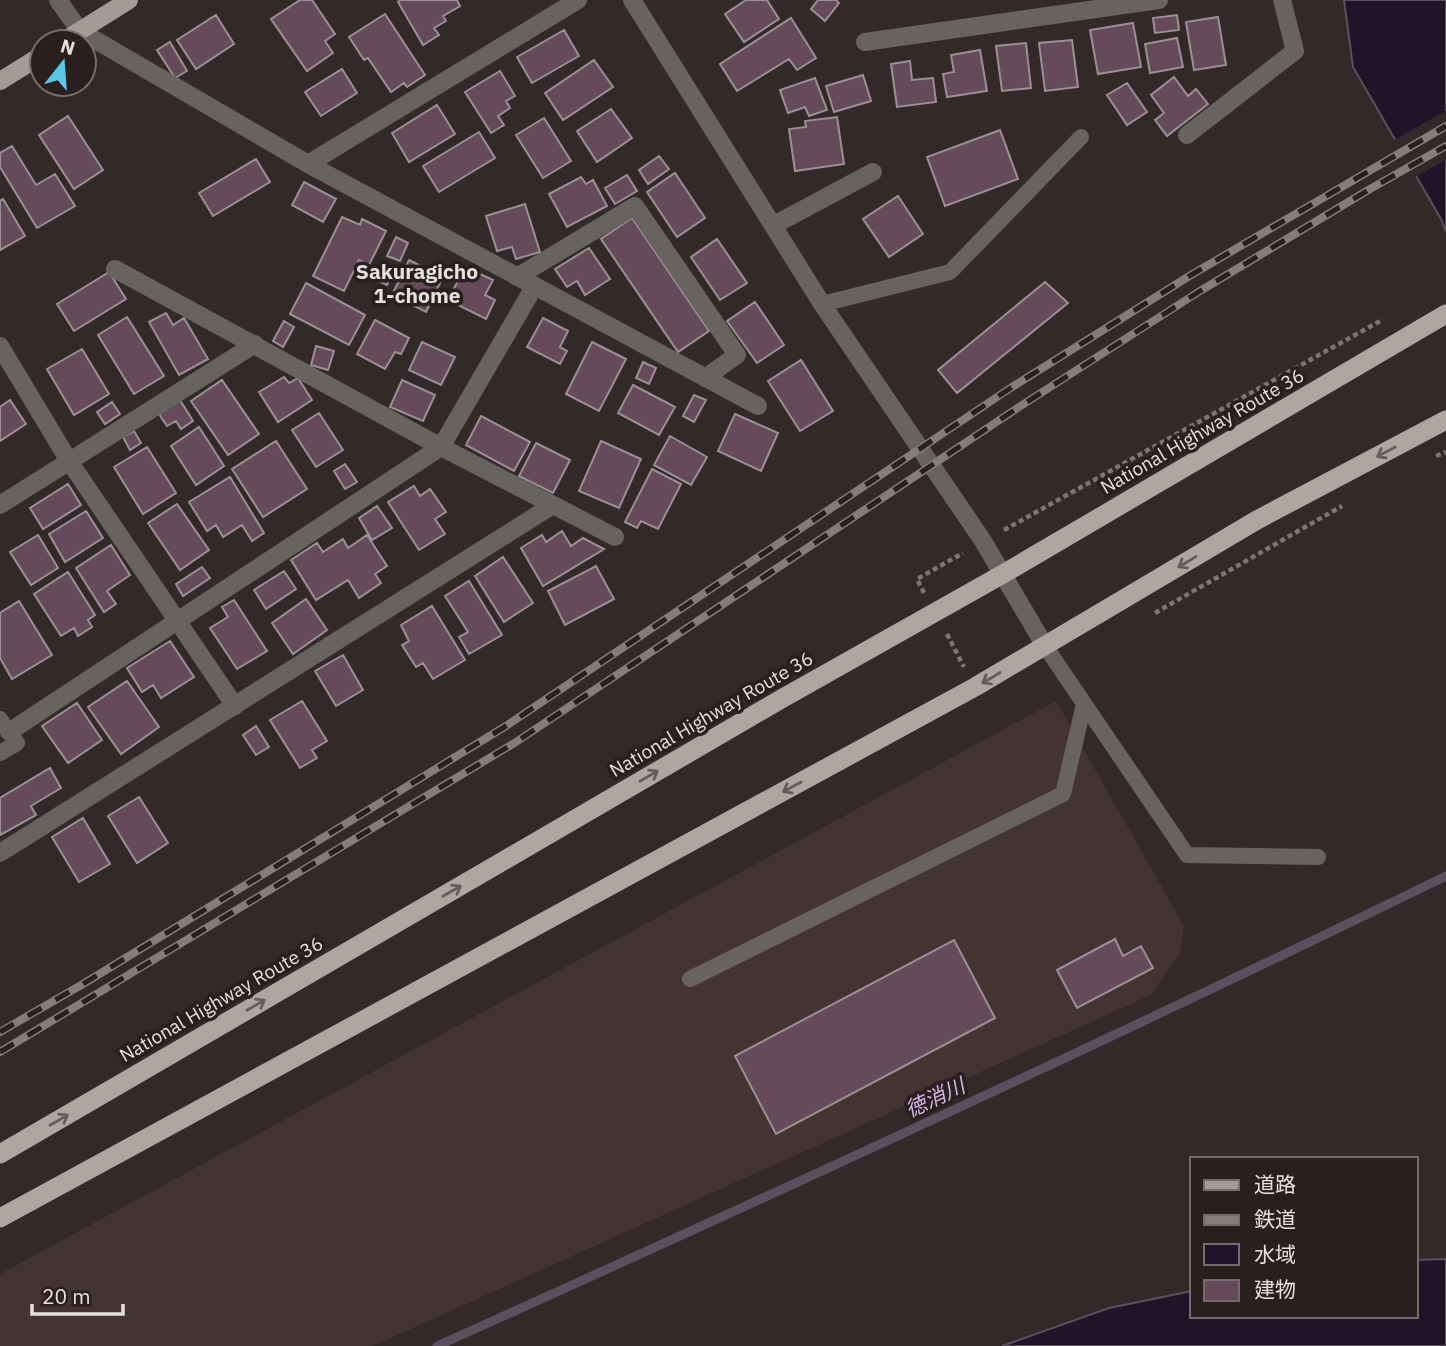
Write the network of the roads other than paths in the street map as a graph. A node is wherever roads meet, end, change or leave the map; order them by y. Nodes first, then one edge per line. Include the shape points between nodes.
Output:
1 (58, 0) edge
2 (129, 0) edge
3 (578, 0) edge
4 (632, 0) edge
5 (1159, 0) edge
6 (1282, 0) edge
7 (78, 28) edge
8 (85, 28) edge
9 (98, 42) edge
10 (865, 42) dead end
11 (28, 63) edge
12 (0, 81) edge
13 (1187, 135) dead end
14 (1081, 137) dead end
15 (308, 164) junction
16 (873, 172) dead end
17 (774, 225) junction
18 (115, 269) dead end
19 (517, 277) junction
20 (534, 287) junction
21 (822, 304) junction
22 (1444, 315) edge
23 (255, 344) junction
24 (0, 346) edge
25 (705, 378) junction
26 (758, 406) dead end
27 (1446, 420) edge
28 (441, 447) junction
29 (69, 461) junction
30 (0, 505) edge
31 (553, 505) junction
32 (615, 537) dead end
33 (1003, 574) junction
34 (177, 620) junction
35 (1045, 646) junction
36 (1084, 704) junction
37 (235, 706) junction
38 (4, 725) edge
39 (0, 753) edge
40 (0, 853) edge
41 (1318, 857) dead end
42 (690, 979) dead end
43 (0, 1154) edge
44 (0, 1218) edge

1 - 7 street
2 - 8 main road
3 - 15 street
4 - 17 street
5 - 10 street
6 - 13 street via 1295,51
9 - 15 street
11 - 12 main road
14 - 21 lane via 950,272
15 - 19 street
16 - 17 street
17 - 21 street
18 - 23 street
19 - 20 street
19 - 25 street via 635,206 737,355
20 - 25 street
20 - 28 street
21 - 33 street
22 - 33 highway, National Highway Route 36
23 - 28 street
23 - 29 street
24 - 29 street
25 - 26 street
27 -> 35 highway via 1257,520
28 - 31 street
28 - 34 street
29 - 30 street
29 - 34 street
31 - 32 street
31 - 37 street
33 - 35 street
43 -> 33 highway, National Highway Route 36
34 - 37 street
34 - 38 street
35 - 36 lane
35 -> 44 highway
36 - 41 lane via 1187,855
36 - 42 lane via 1063,794
37 - 40 street
38 - 39 lane via 17,743

